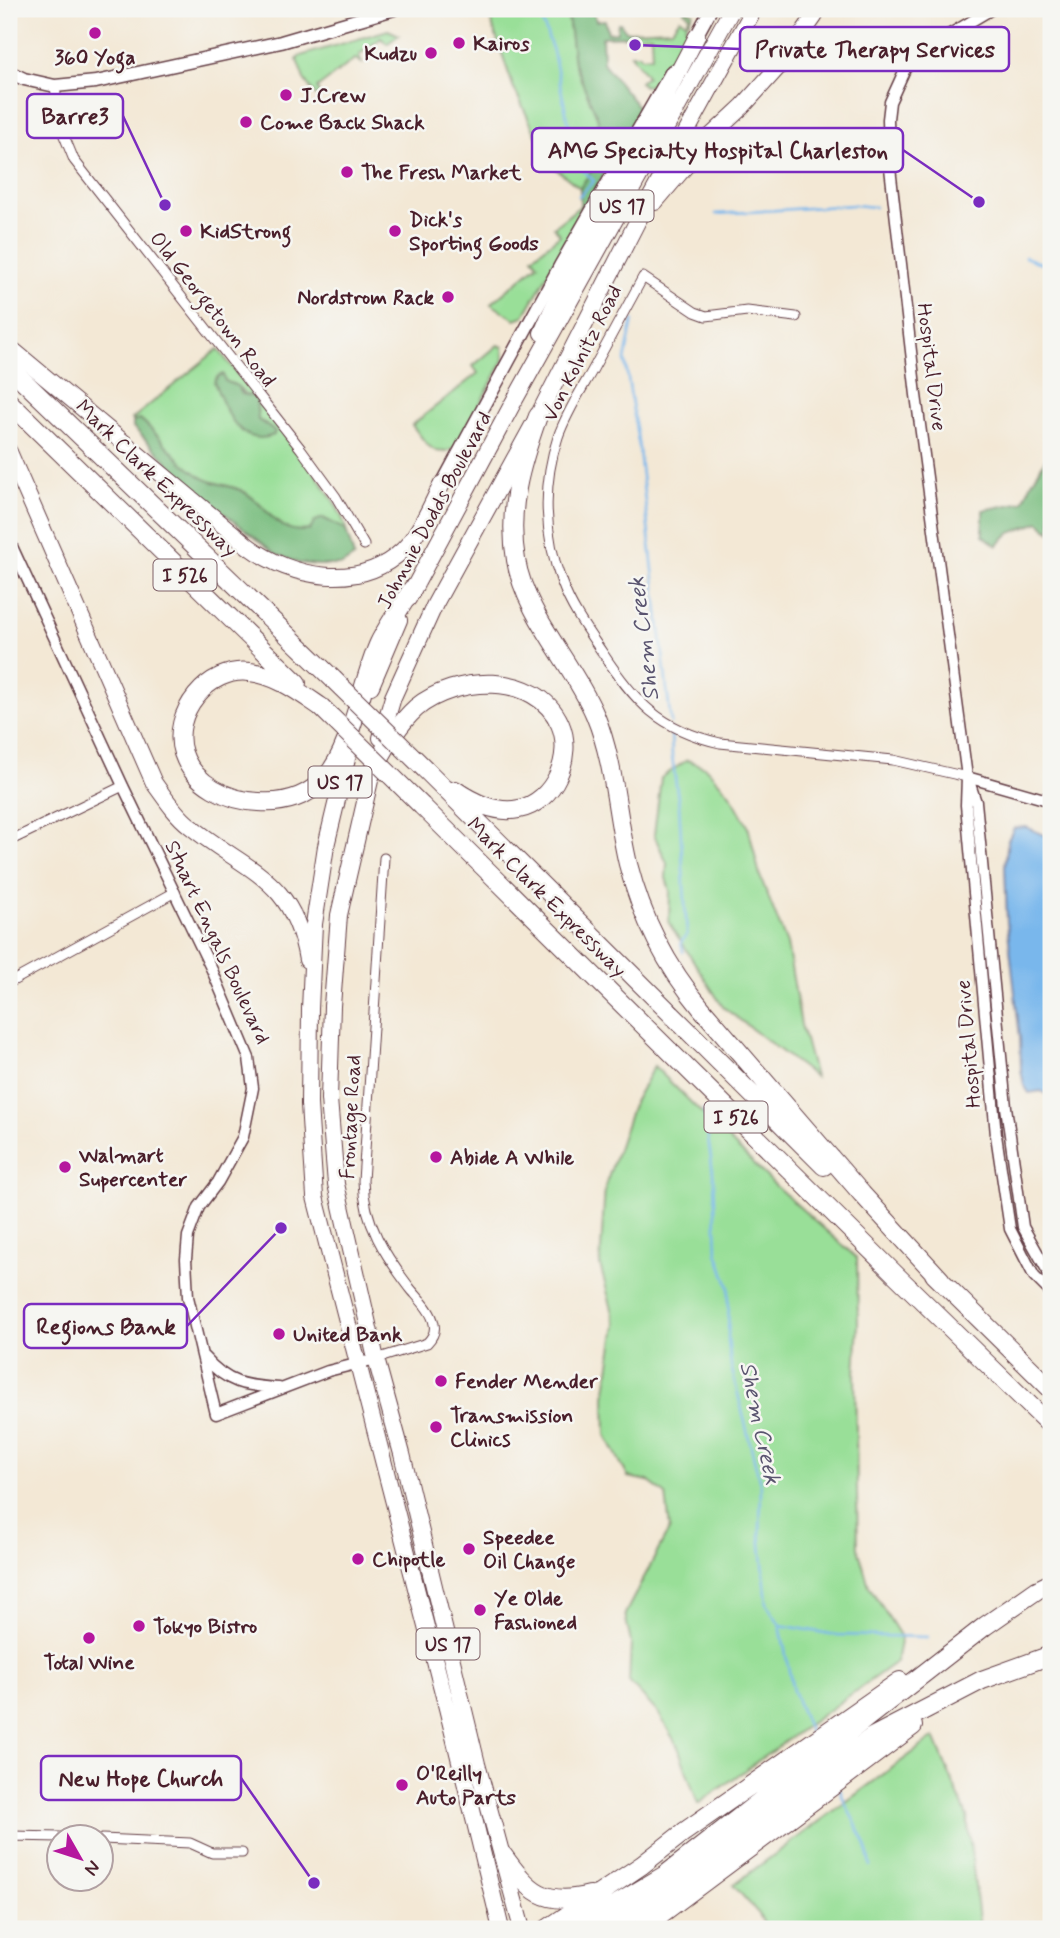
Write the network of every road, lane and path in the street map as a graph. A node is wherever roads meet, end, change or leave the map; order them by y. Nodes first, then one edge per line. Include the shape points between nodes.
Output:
1 (394, 9) edge
2 (711, 9) edge
3 (732, 9) edge
4 (754, 9) edge
5 (817, 9) edge
6 (992, 9) edge
7 (697, 36) junction
8 (9, 72) edge
9 (55, 86) junction
10 (637, 222) junction
11 (796, 317) dead end
12 (9, 347) edge
13 (9, 367) edge
14 (9, 402) edge
15 (513, 403) junction
16 (538, 416) junction
17 (9, 452) edge
18 (442, 484) joint
19 (9, 540) edge
20 (364, 545) dead end
21 (412, 589) junction
22 (321, 707) junction
23 (425, 769) junction
24 (372, 774) junction
25 (967, 777) junction
26 (123, 786) junction
27 (1051, 800) edge
28 (9, 841) edge
29 (384, 858) dead end
30 (175, 892) junction
31 (9, 984) edge
32 (311, 986) junction
33 (1051, 1277) edge
34 (941, 1280) junction
35 (1051, 1293) edge
36 (202, 1355) junction
37 (376, 1359) junction
38 (358, 1363) junction
39 (282, 1389) junction
40 (1051, 1389) edge
41 (1051, 1426) edge
42 (1051, 1583) edge
43 (991, 1622) junction
44 (1051, 1655) edge
45 (959, 1692) junction
46 (46, 1837) edge
47 (9, 1838) edge
48 (116, 1840) edge
49 (243, 1853) dead end
50 (503, 1855) junction
51 (699, 1859) junction
52 (597, 1894) junction
53 (498, 1926) edge
54 (522, 1929) edge
55 (547, 1929) edge
56 (576, 1929) edge
57 (603, 1929) edge
58 (641, 1929) edge

1 - 9 main road via 281,42 96,82
2 - 7 main road, Johnnie Dodds Boulevard
3 - 15 highway, Johnnie Dodds Boulevard / US 17
4 - 10 highway, US 17
5 - 10 highway via 780,65
6 - 25 street, Hospital Drive via 906,67 890,102 888,119 915,395
7 - 15 highway via 563,284
7 - 18 main road, Johnnie Dodds Boulevard via 662,85
8 - 9 main road
9 - 20 street, Old Georgetown Road via 60,125 74,160 301,449
10 - 16 highway, US 17
11 - 25 street, Von Kolnitz Road via 747,311 706,316 643,277 558,436 547,506 552,553 562,585 627,690 658,717 700,738 893,760
12 - 18 highway via 261,557 289,569 323,576 378,568 404,548
13 - 23 highway, Mark Clark Expressway, bridge
14 - 22 highway, Mark Clark Expressway / I 526
15 - 21 highway, Johnnie Dodds Boulevard / US 17
16 - 24 highway, US 17 via 435,604 393,697
16 - 34 highway via 518,473 513,506 516,561 537,616 599,726 613,775 628,864 657,945 702,1009
17 - 32 highway via 154,783 188,824 255,871 291,908
19 - 26 street, Stuart Engals Boulevard
21 - 22 highway via 379,643 339,757 314,788 280,802 238,799 201,779 183,754 181,733 190,704 201,690 226,674 246,671 270,677
21 - 32 highway, Johnnie Dodds Boulevard / US 17 via 344,764 314,924
22 - 41 highway, Mark Clark Expressway / I 526, bridge
23 - 24 highway via 480,804 518,810 541,799 555,782 565,748 561,725 543,703 519,689 484,683 447,689 405,720
23 - 34 highway, Mark Clark Expressway / I 526
24 - 37 highway, US 17 via 339,915 329,1099 336,1184
25 - 27 street, Von Kolnitz Road
25 - 33 street, Hospital Drive via 976,802 1006,1107 1023,1227
25 - 35 street, Hospital Drive via 996,1135 1010,1229 1034,1276
26 - 28 street
26 - 30 street, Stuart Engals Boulevard
29 - 37 street, Frontage Road via 363,1203 387,1258 425,1306 434,1331 427,1343
30 - 31 street
30 - 36 street, Stuart Engals Boulevard via 249,1058 253,1088 243,1137 199,1207 188,1237 188,1297
32 - 38 highway, Johnnie Dodds Boulevard / US 17 via 309,1104 315,1197
34 - 40 highway, Mark Clark Expressway / I 526
36 - 39 street via 237,1383
36 - 39 street, Stuart Engals Boulevard via 216,1414
37 - 38 street, Stuart Engals Boulevard
37 - 50 highway, US 17
38 - 39 street, Stuart Engals Boulevard
38 - 53 highway, US 17
42 - 43 highway
43 - 51 highway
43 - 52 highway via 921,1666
44 - 45 highway
45 - 51 highway via 872,1737
45 - 58 highway
46 - 47 street
48 - 49 street via 190,1843 212,1853
50 - 52 highway via 527,1886 547,1898
50 - 54 highway, US 17
51 - 56 highway
51 - 57 highway via 625,1918
52 - 55 highway

